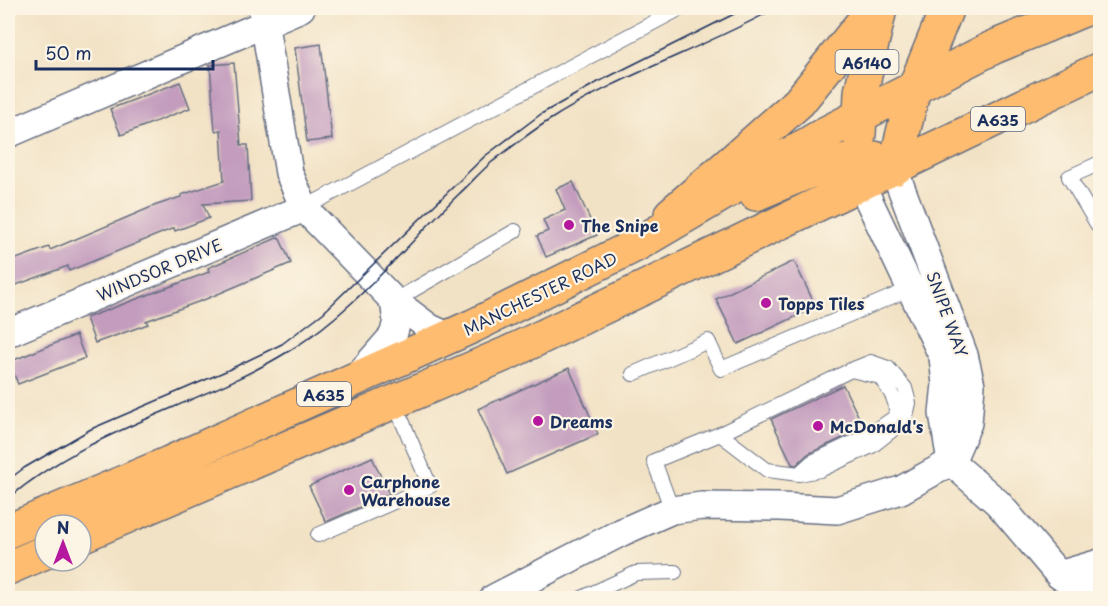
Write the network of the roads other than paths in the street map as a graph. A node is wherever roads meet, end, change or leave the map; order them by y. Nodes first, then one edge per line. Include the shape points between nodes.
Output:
1 (301, 8) edge
2 (681, 8) edge
3 (874, 8) edge
4 (880, 8) edge
5 (947, 8) edge
6 (1088, 8) edge
7 (263, 15) edge
8 (1101, 69) edge
9 (914, 88) junction
10 (858, 117) junction
11 (8, 134) edge
12 (1101, 162) edge
13 (894, 169) junction
14 (861, 171) junction
15 (304, 208) junction
16 (1101, 229) edge
17 (515, 231) dead end
18 (636, 245) junction
19 (910, 289) junction
20 (394, 301) junction
21 (13, 331) dead end
22 (450, 337) junction
23 (633, 374) dead end
24 (356, 380) junction
25 (394, 402) junction
26 (720, 434) junction
27 (951, 462) junction
28 (672, 510) junction
29 (8, 531) edge
30 (93, 531) edge
31 (318, 535) dead end
32 (33, 557) edge
33 (1101, 563) edge
34 (8, 568) edge
35 (675, 572) dead end
36 (1057, 587) edge
37 (1101, 587) edge
38 (494, 598) edge
39 (582, 598) edge

1 - 7 street
2 - 15 lane
3 - 18 main road via 799,102
4 - 10 main road, A6140
5 - 9 main road, A6140
6 - 9 main road, MANCHESTER ROAD / A635 via 994,47
7 - 11 street
7 - 15 street via 289,173
8 - 13 main road, A635
9 - 10 main road, MANCHESTER ROAD / A635
9 - 13 main road, A6140
10 - 14 main road, A6140
10 - 18 main road, MANCHESTER ROAD / A635
12 - 16 lane via 1069,177
13 - 14 main road, A635
13 - 27 street, SNIPE WAY via 964,355 970,385 968,423
14 - 18 main road via 819,167
14 - 19 street, SNIPE WAY
14 - 25 main road, A635 via 508,353
15 - 20 street
15 - 21 street, WINDSOR DRIVE
17 - 20 lane
18 - 22 main road, MANCHESTER ROAD / A635
19 - 23 lane via 721,369 708,341
19 - 27 street, SNIPE WAY via 942,357 946,384 943,413
20 - 22 street via 429,328
20 - 24 street via 398,321 393,336
22 - 24 main road, MANCHESTER ROAD / A635
24 - 29 main road, MANCHESTER ROAD / A635
25 - 30 main road, A635
25 - 31 lane via 429,486
26 - 26 lane via 871,362 888,368 905,388 909,403 905,420 872,446 820,470 799,474 767,470
26 - 28 lane via 654,461
27 - 28 street via 901,490 837,510 702,506
27 - 36 street via 998,503
28 - 38 street
32 - 34 main road
33 - 36 street
35 - 39 lane via 636,573
36 - 37 street

